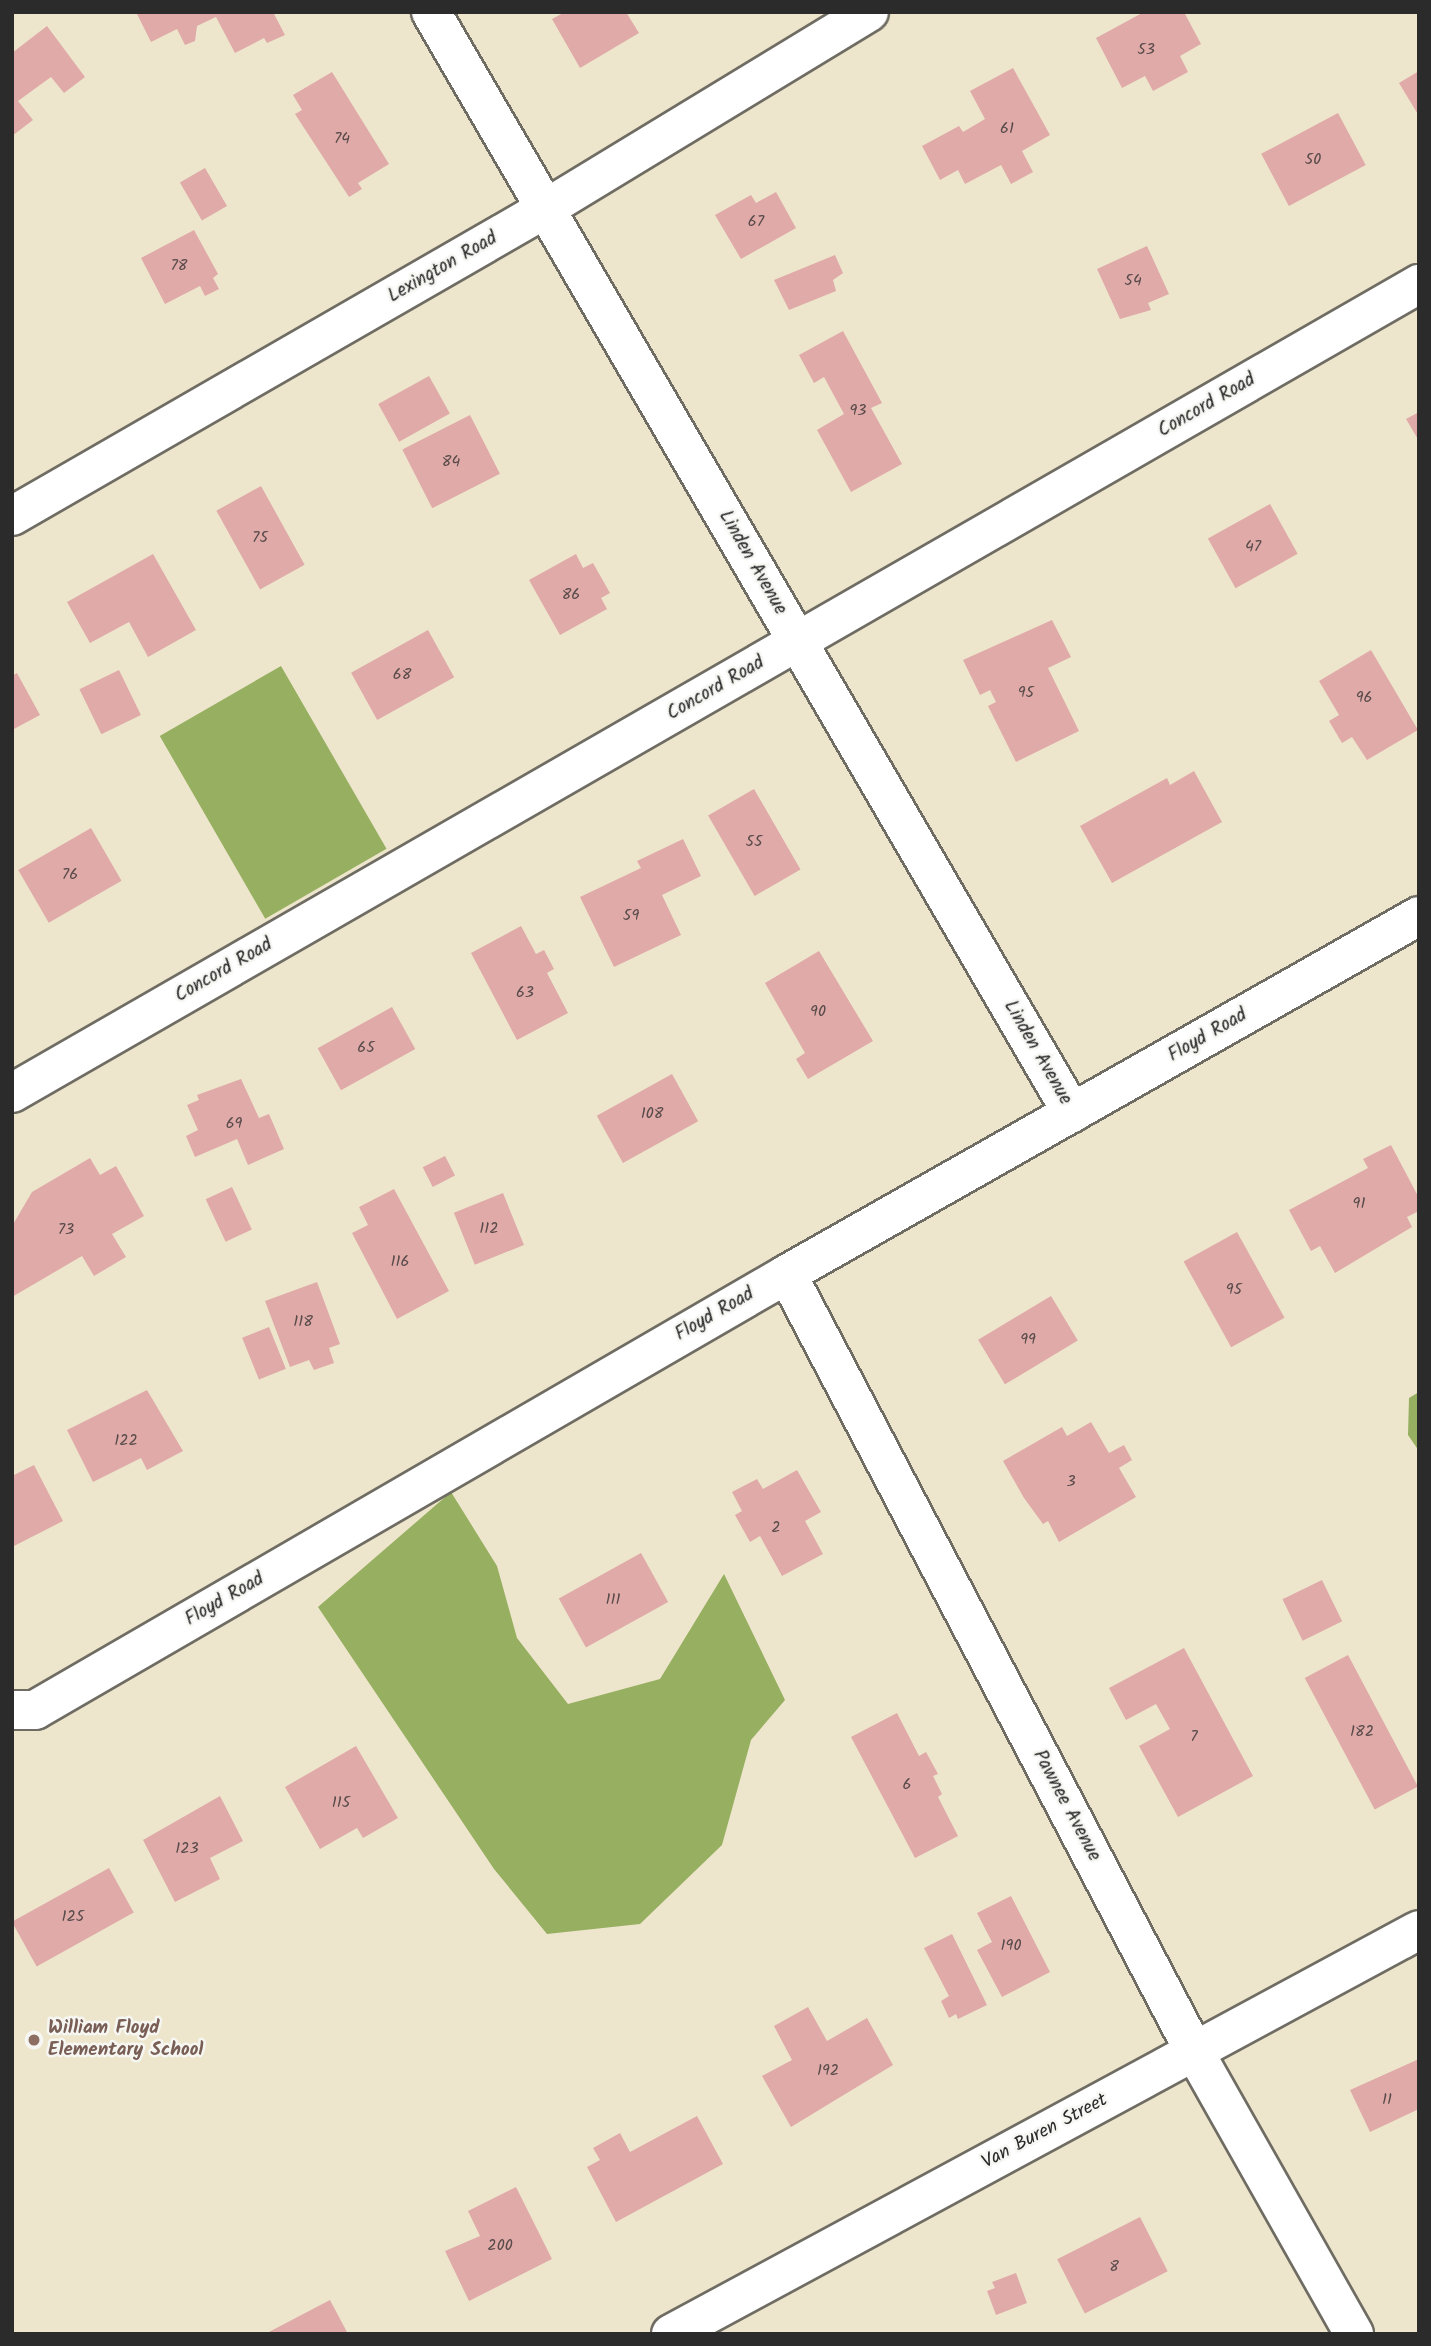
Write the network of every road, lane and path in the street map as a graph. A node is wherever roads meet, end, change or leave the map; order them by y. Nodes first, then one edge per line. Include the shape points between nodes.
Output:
1 (431, 12) edge
2 (869, 12) edge
3 (545, 209) junction
4 (1419, 284) edge
5 (12, 516) edge
6 (797, 642) junction
7 (1419, 916) edge
8 (12, 1093) edge
9 (1072, 1113) junction
10 (787, 1274) junction
11 (12, 1710) edge
12 (1419, 1930) edge
13 (1194, 2051) junction
14 (671, 2334) edge
15 (1354, 2334) edge

1 - 3 street, Linden Avenue
2 - 3 street, Lexington Road
3 - 5 street, Lexington Road
3 - 6 street, Linden Avenue
4 - 6 street, Concord Road
6 - 8 street, Concord Road
6 - 9 street, Linden Avenue
7 - 9 street, Floyd Road
9 - 10 street, Floyd Road
10 - 11 street, Floyd Road via 35,1710
10 - 13 street, Pawnee Avenue
12 - 13 street, Van Buren Street
13 - 14 street, Van Buren Street
13 - 15 street, Pawnee Avenue

